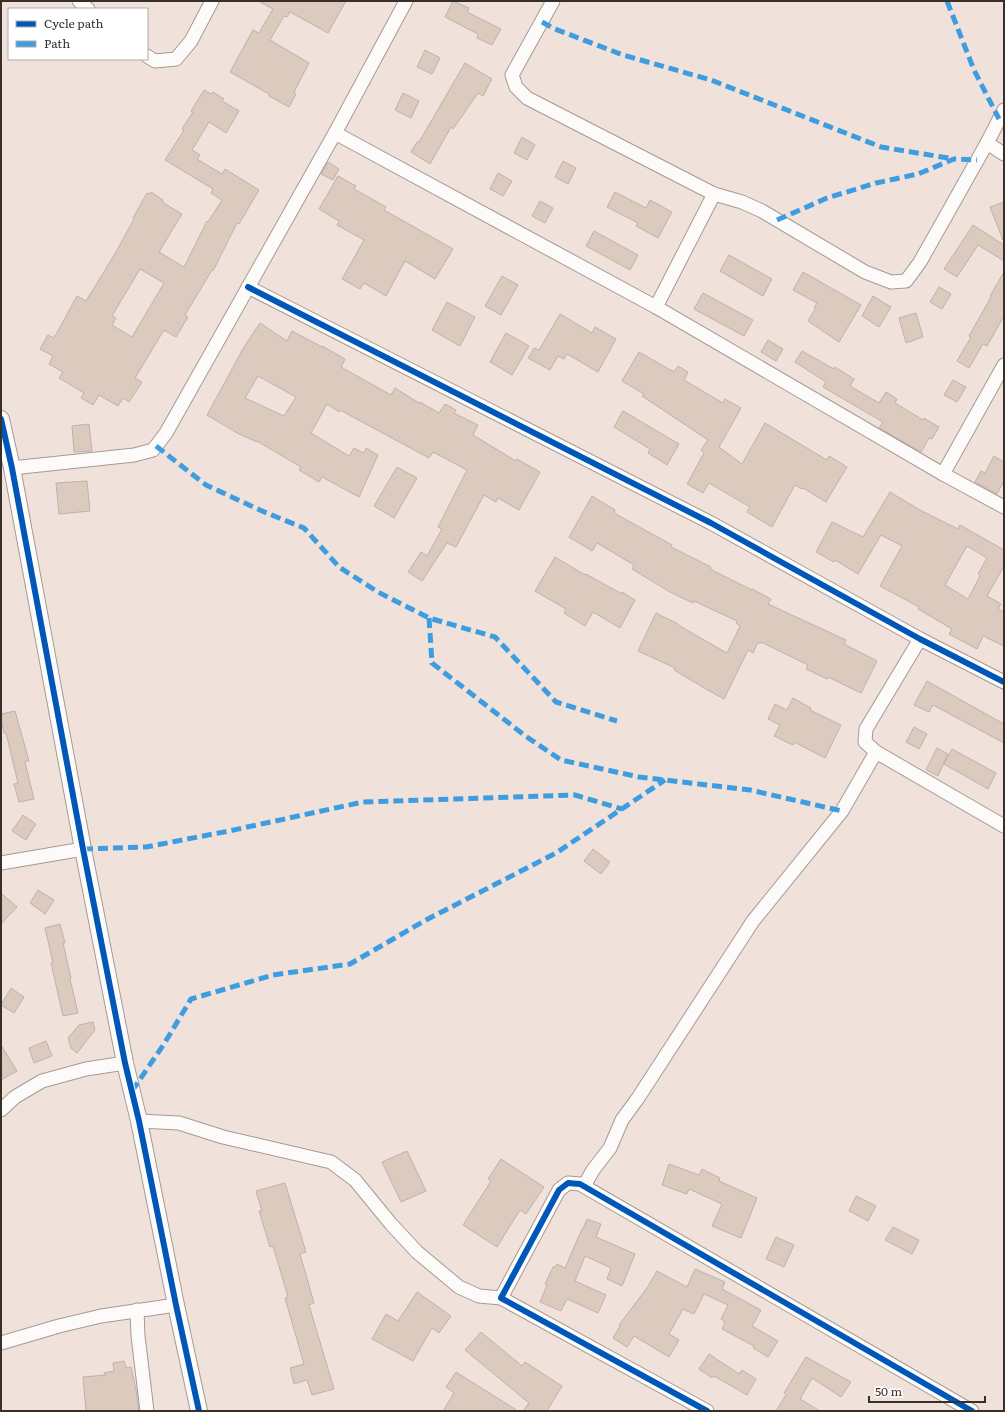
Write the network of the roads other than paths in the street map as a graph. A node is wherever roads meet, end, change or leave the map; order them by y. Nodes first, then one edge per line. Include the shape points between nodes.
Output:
1 (79, 1) edge
2 (212, 1) edge
3 (406, 1) edge
4 (553, 1) edge
5 (87, 8) edge
6 (148, 57) edge
7 (1004, 110) edge
8 (335, 133) junction
9 (987, 143) junction
10 (1004, 154) edge
11 (714, 194) junction
12 (248, 287) junction
13 (656, 307) junction
14 (1004, 365) edge
15 (1, 419) edge
16 (12, 468) junction
17 (943, 474) junction
18 (1004, 507) edge
19 (920, 639) junction
20 (1004, 682) edge
21 (876, 752) junction
22 (1004, 826) edge
23 (83, 849) junction
24 (1, 863) edge
25 (125, 1063) junction
26 (1, 1110) edge
27 (139, 1121) junction
28 (584, 1186) junction
29 (501, 1298) junction
30 (176, 1304) junction
31 (137, 1310) junction
32 (1, 1343) edge
33 (147, 1411) edge
34 (199, 1411) edge
35 (707, 1411) edge
36 (972, 1411) edge

1 - 5 street
2 - 6 street via 191,41 176,59 155,62
3 - 8 street
4 - 11 street via 512,75 516,87 527,98
7 - 9 street
8 - 12 street
8 - 13 street
9 - 10 street
9 - 11 street via 920,262 906,280 891,282 865,272 762,211
11 - 13 street
12 - 16 street via 166,433 153,450 134,455
12 - 19 street via 711,523
13 - 17 street
14 - 17 street
15 - 16 street
16 - 23 street
17 - 18 street
19 - 20 street
19 - 21 street via 866,728 865,742
21 - 22 street
21 - 28 street via 842,811 753,921 643,1092 622,1120 610,1148
23 - 24 street
23 - 25 street
25 - 26 street via 86,1069 42,1081 15,1097
25 - 27 street
27 - 29 street via 179,1123 223,1137 331,1162 355,1180 417,1252 459,1287 479,1296
27 - 30 street
28 - 29 street via 568,1183 559,1190
28 - 36 street
29 - 35 street
30 - 31 street
30 - 34 street
31 - 32 street via 59,1326
31 - 33 street

